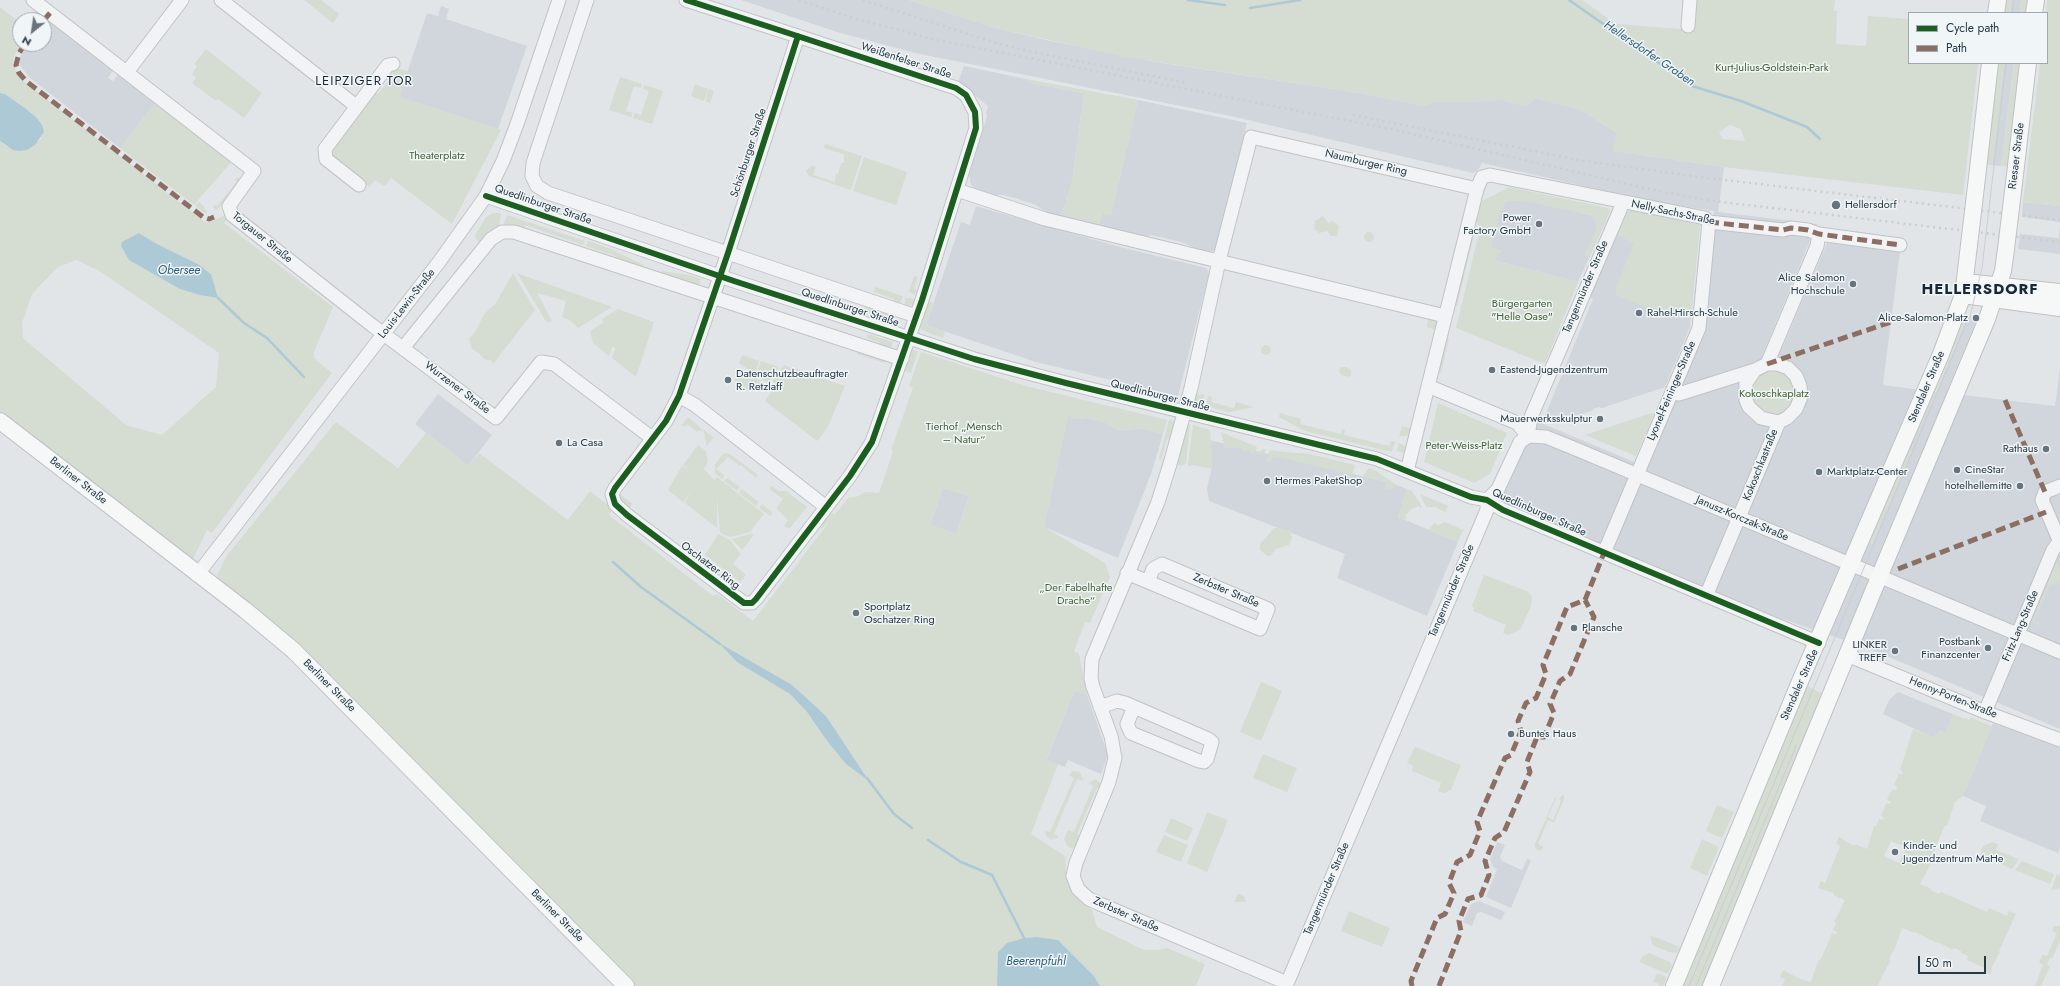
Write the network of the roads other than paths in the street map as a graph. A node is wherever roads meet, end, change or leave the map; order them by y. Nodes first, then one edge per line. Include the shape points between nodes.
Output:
1 (33, 0) edge
2 (182, 0) edge
3 (221, 0) edge
4 (559, 0) edge
5 (587, 0) edge
6 (686, 0) edge
7 (1690, 0) edge
8 (1998, 0) edge
9 (2036, 0) edge
10 (1996, 12) edge
11 (2034, 12) edge
12 (1688, 26) dead end
13 (798, 36) junction
14 (393, 64) dead end
15 (1990, 64) edge
16 (2028, 64) edge
17 (127, 72) junction
18 (356, 106) junction
19 (359, 185) dead end
20 (1477, 189) junction
21 (957, 190) junction
22 (486, 196) junction
23 (1622, 202) junction
24 (1709, 222) junction
25 (1819, 234) junction
26 (1900, 245) dead end
27 (728, 253) junction
28 (1219, 261) junction
29 (720, 276) junction
30 (1964, 288) junction
31 (2060, 292) edge
32 (1996, 293) junction
33 (712, 297) junction
34 (2060, 308) edge
35 (916, 316) junction
36 (1445, 316) junction
37 (384, 334) junction
38 (909, 338) junction
39 (403, 348) junction
40 (902, 359) junction
41 (1761, 367) junction
42 (1428, 386) junction
43 (1672, 392) junction
44 (679, 396) junction
45 (1184, 412) junction
46 (0, 420) edge
47 (1779, 422) junction
48 (1528, 436) junction
49 (652, 438) junction
50 (1407, 471) junction
51 (1637, 474) junction
52 (2060, 486) edge
53 (1487, 500) junction
54 (826, 507) junction
55 (1740, 518) junction
56 (2059, 542) edge
57 (1604, 553) junction
58 (1852, 564) junction
59 (1127, 573) junction
60 (197, 575) junction
61 (1879, 576) junction
62 (1148, 582) junction
63 (1706, 596) junction
64 (2018, 634) junction
65 (1819, 643) junction
66 (2060, 652) edge
67 (1847, 654) junction
68 (1100, 707) junction
69 (1134, 707) junction
70 (1985, 712) junction
71 (2060, 740) edge
72 (1287, 985) edge
73 (626, 986) edge
74 (1674, 986) edge
75 (1711, 986) edge

1 - 17 street, Torgauer Straße
2 - 17 street
3 - 18 street
4 - 22 street, Louis-Lewin-Straße via 518,124
5 - 27 street, Quedlinburger Straße via 533,163 533,181 548,193
6 - 13 street, Weißenfelser Straße
7 - 12 street
8 - 10 main road
9 - 11 main road
13 - 21 street, Weißenfelser Straße via 956,88 966,95 975,112 976,128
13 - 27 street, Schönburger Straße
14 - 18 street via 388,65
15 - 30 main road, bridge
16 - 32 main road, Riesaer Straße, bridge via 2006,249
17 - 37 street, Torgauer Straße via 254,171 229,206 228,210 232,215
18 - 19 street via 324,154 326,159
20 - 23 street, Nelly-Sachs-Straße via 1482,178 1490,175
20 - 28 street, Naumburger Ring via 1251,137
20 - 36 street
21 - 28 street via 1045,219
21 - 35 street, Weißenfelser Straße
22 - 29 street, Quedlinburger Straße
22 - 37 street, Louis-Lewin-Straße
23 - 24 street, Nelly-Sachs-Straße via 1705,218
23 - 48 street, Tangermünder Straße via 1532,415
24 - 25 street, Nelly-Sachs-Straße via 1783,230 1791,228
24 - 43 street, Lyonel-Feininger-Straße via 1699,328
25 - 26 street, Nelly-Sachs-Straße
25 - 41 street, Kokoschkastraße via 1817,246
27 - 29 street, Schönburger Straße
27 - 35 street, Quedlinburger Straße
28 - 36 street
28 - 45 street, Naumburger Ring
29 - 33 street, Oschatzer Ring
29 - 38 street, Quedlinburger Straße
30 - 32 main road
30 - 58 main road, Stendaler Straße via 1941,354
31 - 32 main road
32 - 34 main road
32 - 61 main road
33 - 39 street via 514,232 499,233 491,239
33 - 40 street
33 - 44 street, Oschatzer Ring
35 - 38 street, Weißenfelser Straße
36 - 42 street
37 - 39 street, Wurzener Straße
37 - 60 street, Louis-Lewin-Straße
38 - 40 street, Oschatzer Ring
38 - 45 street, Quedlinburger Straße via 982,361
39 - 49 street, Wurzener Straße via 496,418 541,362 554,364
40 - 54 street, Oschatzer Ring via 872,442 861,462
41 - 43 street via 1679,394
41 - 47 street, Kokoschkastraße via 1746,383 1746,400 1749,407 1761,418
41 - 47 street, Kokoschkastraße via 1777,364 1788,368 1796,376 1800,386 1801,397 1796,409
42 - 48 street via 1517,423
42 - 50 street
43 - 51 street, Lyonel-Feininger-Straße
44 - 49 street, Oschatzer Ring via 666,421
44 - 54 street
45 - 50 street, Quedlinburger Straße via 1377,459
45 - 59 street, Zerbster Straße via 1158,502
46 - 60 main road, Berliner Straße
47 - 55 street, Kokoschkastraße
48 - 51 street, Janusz-Korczak-Straße via 1546,437
48 - 53 street, Tangermünder Straße via 1520,442 1498,489
49 - 54 street, Oschatzer Ring via 615,488 612,498 615,504 744,603 752,603 756,599
50 - 53 street, Quedlinburger Straße via 1471,497
51 - 55 street, Janusz-Korczak-Straße
51 - 57 street, Lyonel-Feininger-Straße
52 - 56 street via 2044,492 2042,500
53 - 57 street, Quedlinburger Straße via 1499,508
53 - 72 street, Tangermünder Straße via 1487,510
55 - 58 street, Janusz-Korczak-Straße
55 - 63 street, Kokoschkastraße
56 - 64 street, Fritz-Lang-Straße via 2053,550
57 - 63 street, Quedlinburger Straße
58 - 61 street, Janusz-Korczak-Straße
58 - 65 main road, Stendaler Straße
59 - 62 street, Zerbster Straße
59 - 68 street, Zerbster Straße via 1092,659 1091,678
60 - 73 main road, Berliner Straße via 293,650
61 - 64 street, Janusz-Korczak-Straße
61 - 67 main road
62 - 62 street, Zerbster Straße via 1260,629 1268,609 1162,564 1153,569
63 - 65 street, Quedlinburger Straße
64 - 66 street, Janusz-Korczak-Straße
64 - 70 street, Fritz-Lang-Straße
65 - 74 main road, Stendaler Straße via 1801,680
67 - 70 street, Henny-Porten-Straße
67 - 75 main road
68 - 69 street via 1117,702
68 - 72 street, Zerbster Straße via 1111,736 1115,758 1110,782 1076,863 1073,876 1078,889 1089,899
69 - 69 street via 1208,738 1212,742 1207,759 1200,762 1132,733 1127,724
70 - 71 street, Henny-Porten-Straße

